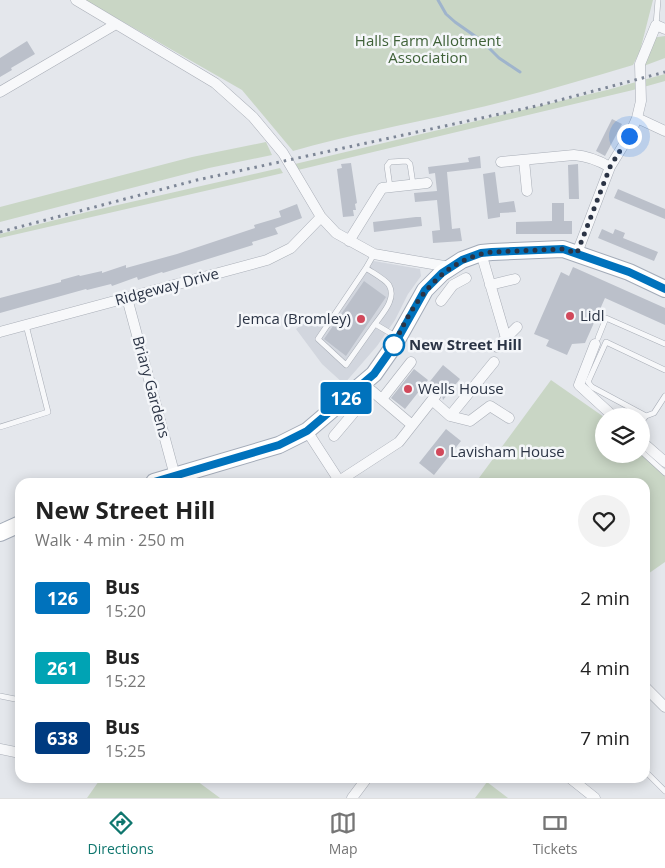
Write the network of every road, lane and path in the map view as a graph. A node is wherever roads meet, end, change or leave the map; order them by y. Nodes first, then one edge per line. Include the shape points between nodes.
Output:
1 (76, 0) edge
2 (654, 0) edge
3 (657, 3) edge
4 (116, 24) junction
5 (661, 27) edge
6 (0, 92) edge
7 (637, 118) junction
8 (665, 131) edge
9 (524, 160) junction
10 (500, 162) dead end
11 (610, 167) junction
12 (427, 183) dead end
13 (413, 184) junction
14 (390, 187) junction
15 (527, 191) dead end
16 (321, 217) junction
17 (349, 241) junction
18 (481, 253) junction
19 (577, 253) junction
20 (374, 254) junction
21 (366, 268) junction
22 (446, 270) junction
23 (466, 278) dead end
24 (515, 278) dead end
25 (453, 285) junction
26 (490, 285) junction
27 (665, 289) edge
28 (127, 298) junction
29 (441, 301) dead end
30 (374, 324) junction
31 (26, 325) junction
32 (517, 327) dead end
33 (0, 332) edge
34 (397, 338) junction
35 (506, 338) junction
36 (596, 341) junction
37 (606, 342) junction
38 (665, 344) edge
39 (497, 347) dead end
40 (411, 362) dead end
41 (494, 362) dead end
42 (665, 370) edge
43 (665, 396) edge
44 (382, 399) junction
45 (605, 408) edge
46 (631, 408) edge
47 (650, 414) edge
48 (450, 416) junction
49 (509, 418) dead end
50 (412, 425) junction
51 (0, 427) edge
52 (307, 431) junction
53 (334, 436) dead end
54 (650, 449) edge
55 (650, 459) edge
56 (665, 462) edge
57 (665, 473) edge
58 (175, 476) junction
59 (168, 478) edge
60 (337, 478) edge
61 (346, 478) edge
62 (15, 526) edge
63 (0, 534) edge
64 (650, 693) edge
65 (0, 696) edge
66 (15, 699) edge
67 (665, 707) edge
68 (0, 749) edge
69 (15, 752) edge
70 (650, 776) edge
71 (363, 783) edge
72 (576, 783) edge
73 (665, 791) edge
74 (352, 798) edge
75 (595, 798) edge

1 - 4 street
2 - 3 lane
3 - 5 lane
4 - 6 street
4 - 16 street via 215,83 254,116 283,153
5 - 7 street via 640,64 641,101
7 - 8 street
7 - 11 street
9 - 10 street
9 - 11 street via 574,154
9 - 15 street
11 - 19 street
12 - 13 street
13 - 14 street
13 - 14 lane via 410,164 406,160 390,162 387,166
14 - 17 street via 382,188
16 - 17 street
16 - 28 street, Ridgeway Drive via 291,248 267,260
17 - 20 street
18 - 19 main road via 563,249
18 - 22 main road
18 - 26 street
19 - 27 main road
20 - 21 lane
20 - 22 street
21 - 30 lane via 388,284 392,296
21 - 30 lane via 318,339 346,365
22 - 25 street
22 - 34 main road via 425,290
23 - 25 street
24 - 26 street
25 - 29 street
26 - 35 street
28 - 31 street, Ridgeway Drive
28 - 58 street, Briary Gardens
30 - 34 lane
31 - 33 street, Ridgeway Drive
31 - 51 lane via 48,412
32 - 35 street
34 - 52 main road via 374,374
35 - 39 street
36 - 37 lane
36 - 38 lane via 606,318
36 - 45 street via 579,385
37 - 42 lane
37 - 46 lane via 588,382
40 - 44 street
41 - 48 street
43 - 47 lane
44 - 50 street
44 - 53 street via 372,391
48 - 49 street via 470,421 490,406
48 - 50 street via 434,397
50 - 61 street via 399,442
52 - 58 main road via 279,445
52 - 60 street
54 - 56 street
55 - 57 lane
58 - 59 main road
62 - 63 main road
64 - 67 street
65 - 66 lane
68 - 69 street
70 - 73 lane
71 - 74 street
72 - 75 street

